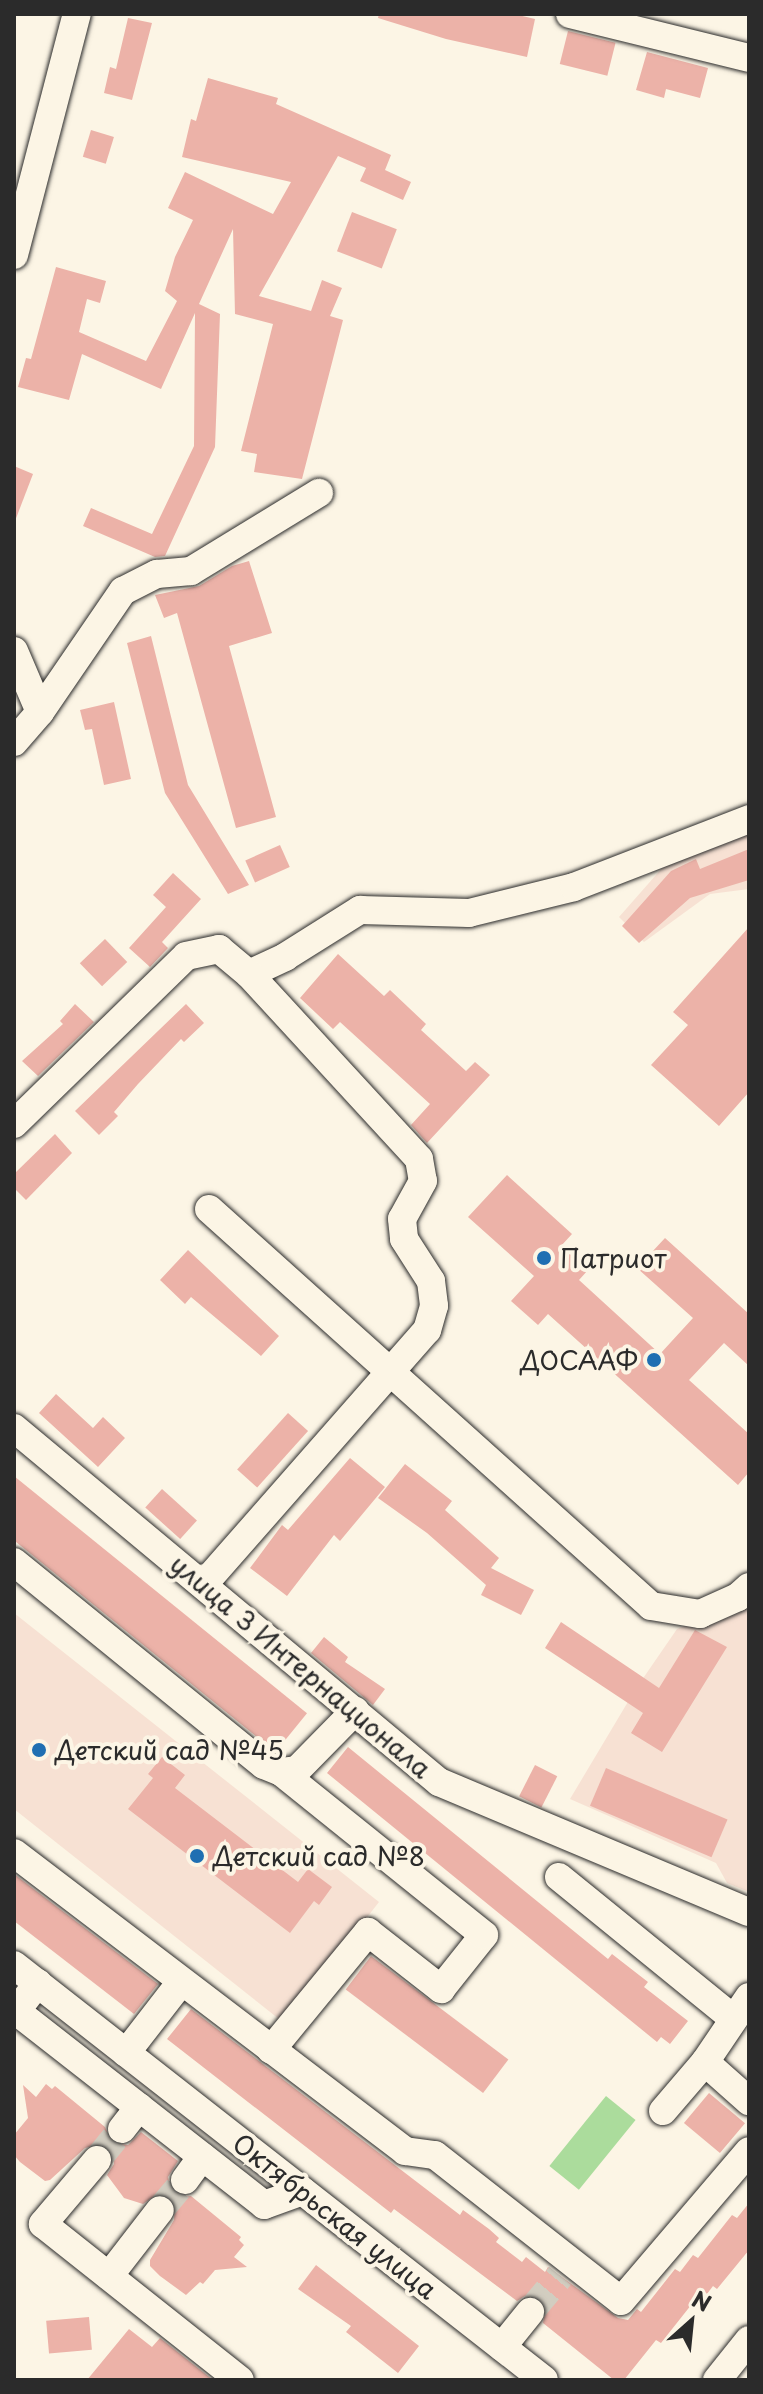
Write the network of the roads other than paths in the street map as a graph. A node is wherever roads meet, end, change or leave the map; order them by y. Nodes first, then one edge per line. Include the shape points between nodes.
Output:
1 (77, 14) edge
2 (570, 14) edge
3 (749, 58) edge
4 (14, 255) edge
5 (319, 493) dead end
6 (14, 651) edge
7 (40, 712) junction
8 (14, 742) edge
9 (749, 819) edge
10 (249, 974) junction
11 (14, 1124) edge
12 (209, 1209) dead end
13 (393, 1373) junction
14 (14, 1428) edge
15 (14, 1562) edge
16 (204, 1584) junction
17 (749, 1587) edge
18 (355, 1711) junction
19 (281, 1772) junction
20 (14, 1853) edge
21 (559, 1877) dead end
22 (749, 1912) edge
23 (14, 1965) edge
24 (181, 1982) junction
25 (38, 1983) junction
26 (741, 2008) edge
27 (15, 2012) edge
28 (271, 2050) junction
29 (126, 2053) junction
30 (705, 2062) junction
31 (749, 2101) edge
32 (663, 2111) dead end
33 (749, 2151) edge
34 (202, 2157) junction
35 (97, 2160) tunnel mouth
36 (185, 2180) tunnel mouth
37 (303, 2191) junction
38 (160, 2210) tunnel mouth
39 (109, 2276) junction
40 (530, 2312) tunnel mouth
41 (749, 2340) edge
42 (502, 2347) junction
43 (240, 2380) edge
44 (544, 2380) edge
45 (717, 2380) edge

1 - 4 street
2 - 3 street
5 - 7 street via 191,571 157,574 123,591
6 - 7 street
7 - 8 street
9 - 10 street via 574,887 469,913 360,910
10 - 11 street via 219,949 186,956
10 - 13 street via 419,1159 423,1181 402,1219 404,1239 431,1281 434,1306 427,1330
12 - 13 street
13 - 16 street
13 - 17 street via 651,1606 700,1614
14 - 16 street, улица 3 Интернационала
15 - 19 street via 264,1765
16 - 18 street, улица 3 Интернационала
18 - 19 street via 311,1760 297,1770
18 - 22 street, улица 3 Интернационала via 439,1782
19 - 28 street via 484,1935 441,1989 368,1932
20 - 24 street
21 - 26 street
23 - 25 street, Октябрьская улица
24 - 28 street
24 - 29 street
25 - 27 street
25 - 29 street, Октябрьская улица
26 - 30 street
27 - 34 street via 130,2118
28 - 33 street via 405,2151 435,2155 565,2269 621,2301
29 - 37 street, Октябрьская улица
30 - 31 street
30 - 32 street
34 - 36 street
34 - 37 street via 264,2205
35 - 39 street via 43,2224
37 - 42 street, Октябрьская улица
38 - 39 street
39 - 43 street
40 - 42 street
41 - 45 street
42 - 44 street, Октябрьская улица

